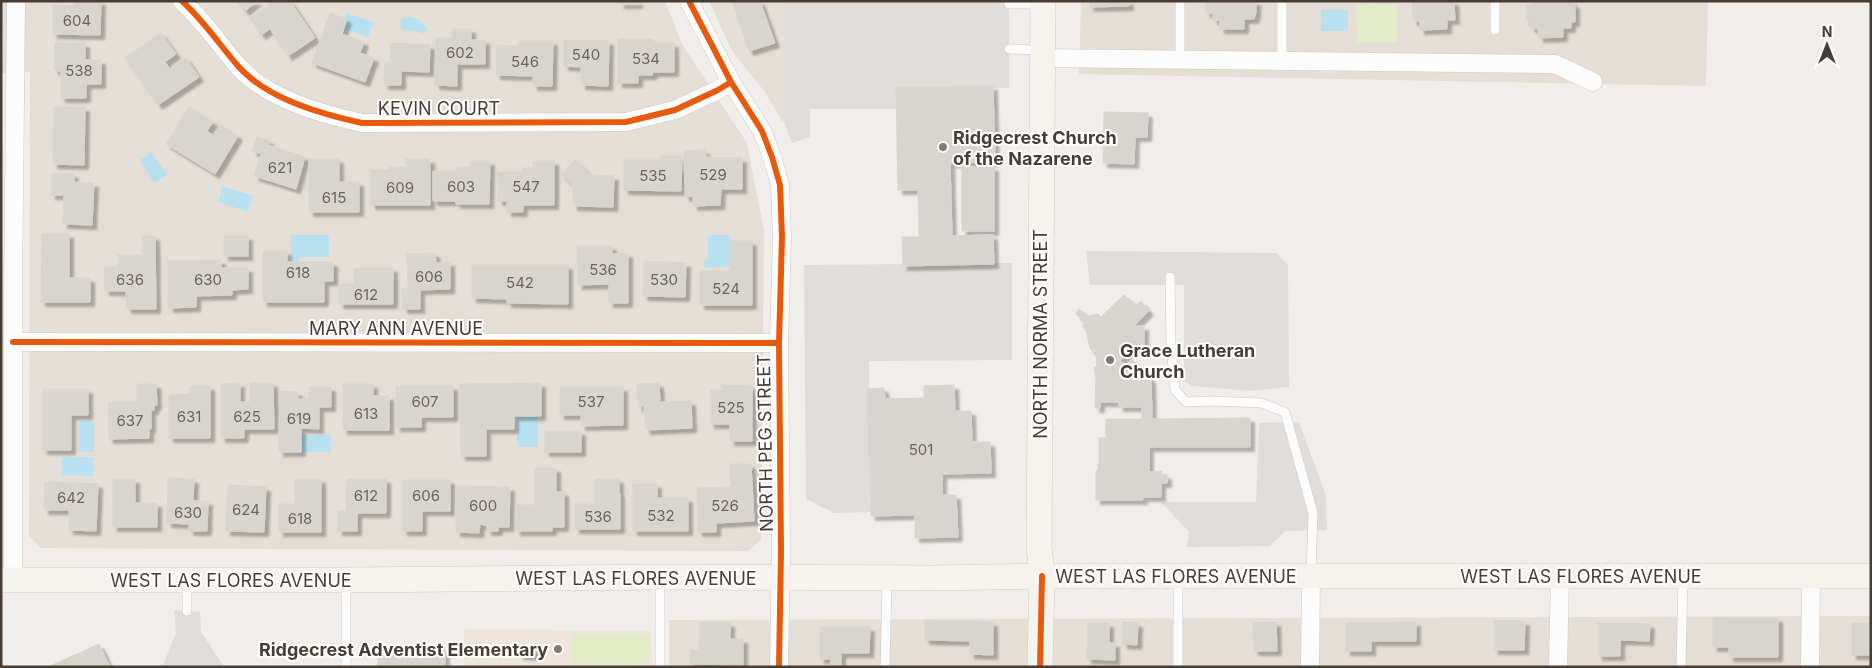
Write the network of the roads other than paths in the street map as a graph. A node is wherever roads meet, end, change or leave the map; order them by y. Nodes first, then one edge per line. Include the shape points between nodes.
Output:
1 (16, 1) edge
2 (182, 1) edge
3 (688, 1) edge
4 (1180, 1) edge
5 (1282, 1) edge
6 (1495, 1) edge
7 (1043, 2) edge
8 (1009, 4) dead end
9 (1495, 30) dead end
10 (1009, 49) dead end
11 (1043, 54) junction
12 (1180, 59) junction
13 (1282, 60) junction
14 (731, 82) junction
15 (1593, 82) dead end
16 (1170, 277) dead end
17 (13, 342) junction
18 (779, 343) junction
19 (1042, 576) junction
20 (1178, 576) junction
21 (1311, 576) junction
22 (1560, 576) junction
23 (1683, 576) junction
24 (1811, 576) junction
25 (1871, 576) edge
26 (660, 577) junction
27 (780, 577) junction
28 (886, 577) junction
29 (7, 580) edge
30 (187, 580) junction
31 (346, 580) junction
32 (187, 611) dead end
33 (346, 667) edge
34 (660, 667) edge
35 (779, 667) edge
36 (885, 667) edge
37 (1040, 667) edge
38 (1178, 667) edge
39 (1310, 667) edge
40 (1558, 667) edge
41 (1681, 667) edge
42 (1810, 667) edge

1 - 17 street
2 - 14 street, KEVIN COURT via 254,80 290,101 325,115 362,123 626,122 675,110
3 - 14 street, NORTH PEG STREET
4 - 12 lane
5 - 13 lane
6 - 9 lane
7 - 8 lane
7 - 11 main road, NORTH NORMA STREET
10 - 11 lane
11 - 12 street
11 - 19 main road, NORTH NORMA STREET via 1039,537
12 - 13 street
13 - 15 street via 1556,64
14 - 18 street, NORTH PEG STREET via 762,132 780,185
16 - 21 lane via 1175,390 1186,402 1261,403 1285,412 1313,513
17 - 18 street, MARY ANN AVENUE
17 - 29 street via 14,489
18 - 27 street, NORTH PEG STREET
19 - 20 main road, WEST LAS FLORES AVENUE
19 - 28 main road, WEST LAS FLORES AVENUE
19 - 37 main road, NORTH NORMA STREET
20 - 21 main road, WEST LAS FLORES AVENUE
20 - 38 lane
21 - 22 main road, WEST LAS FLORES AVENUE
21 - 39 street
22 - 23 main road, WEST LAS FLORES AVENUE
22 - 40 street
23 - 24 main road, WEST LAS FLORES AVENUE
23 - 41 lane
24 - 25 main road, WEST LAS FLORES AVENUE
24 - 42 street
26 - 27 main road, WEST LAS FLORES AVENUE
26 - 31 main road, WEST LAS FLORES AVENUE
26 - 34 lane
27 - 28 main road, WEST LAS FLORES AVENUE
27 - 35 street, NORTH PEG STREET
28 - 36 lane
29 - 30 main road, WEST LAS FLORES AVENUE
30 - 31 main road, WEST LAS FLORES AVENUE
30 - 32 lane
31 - 33 lane

